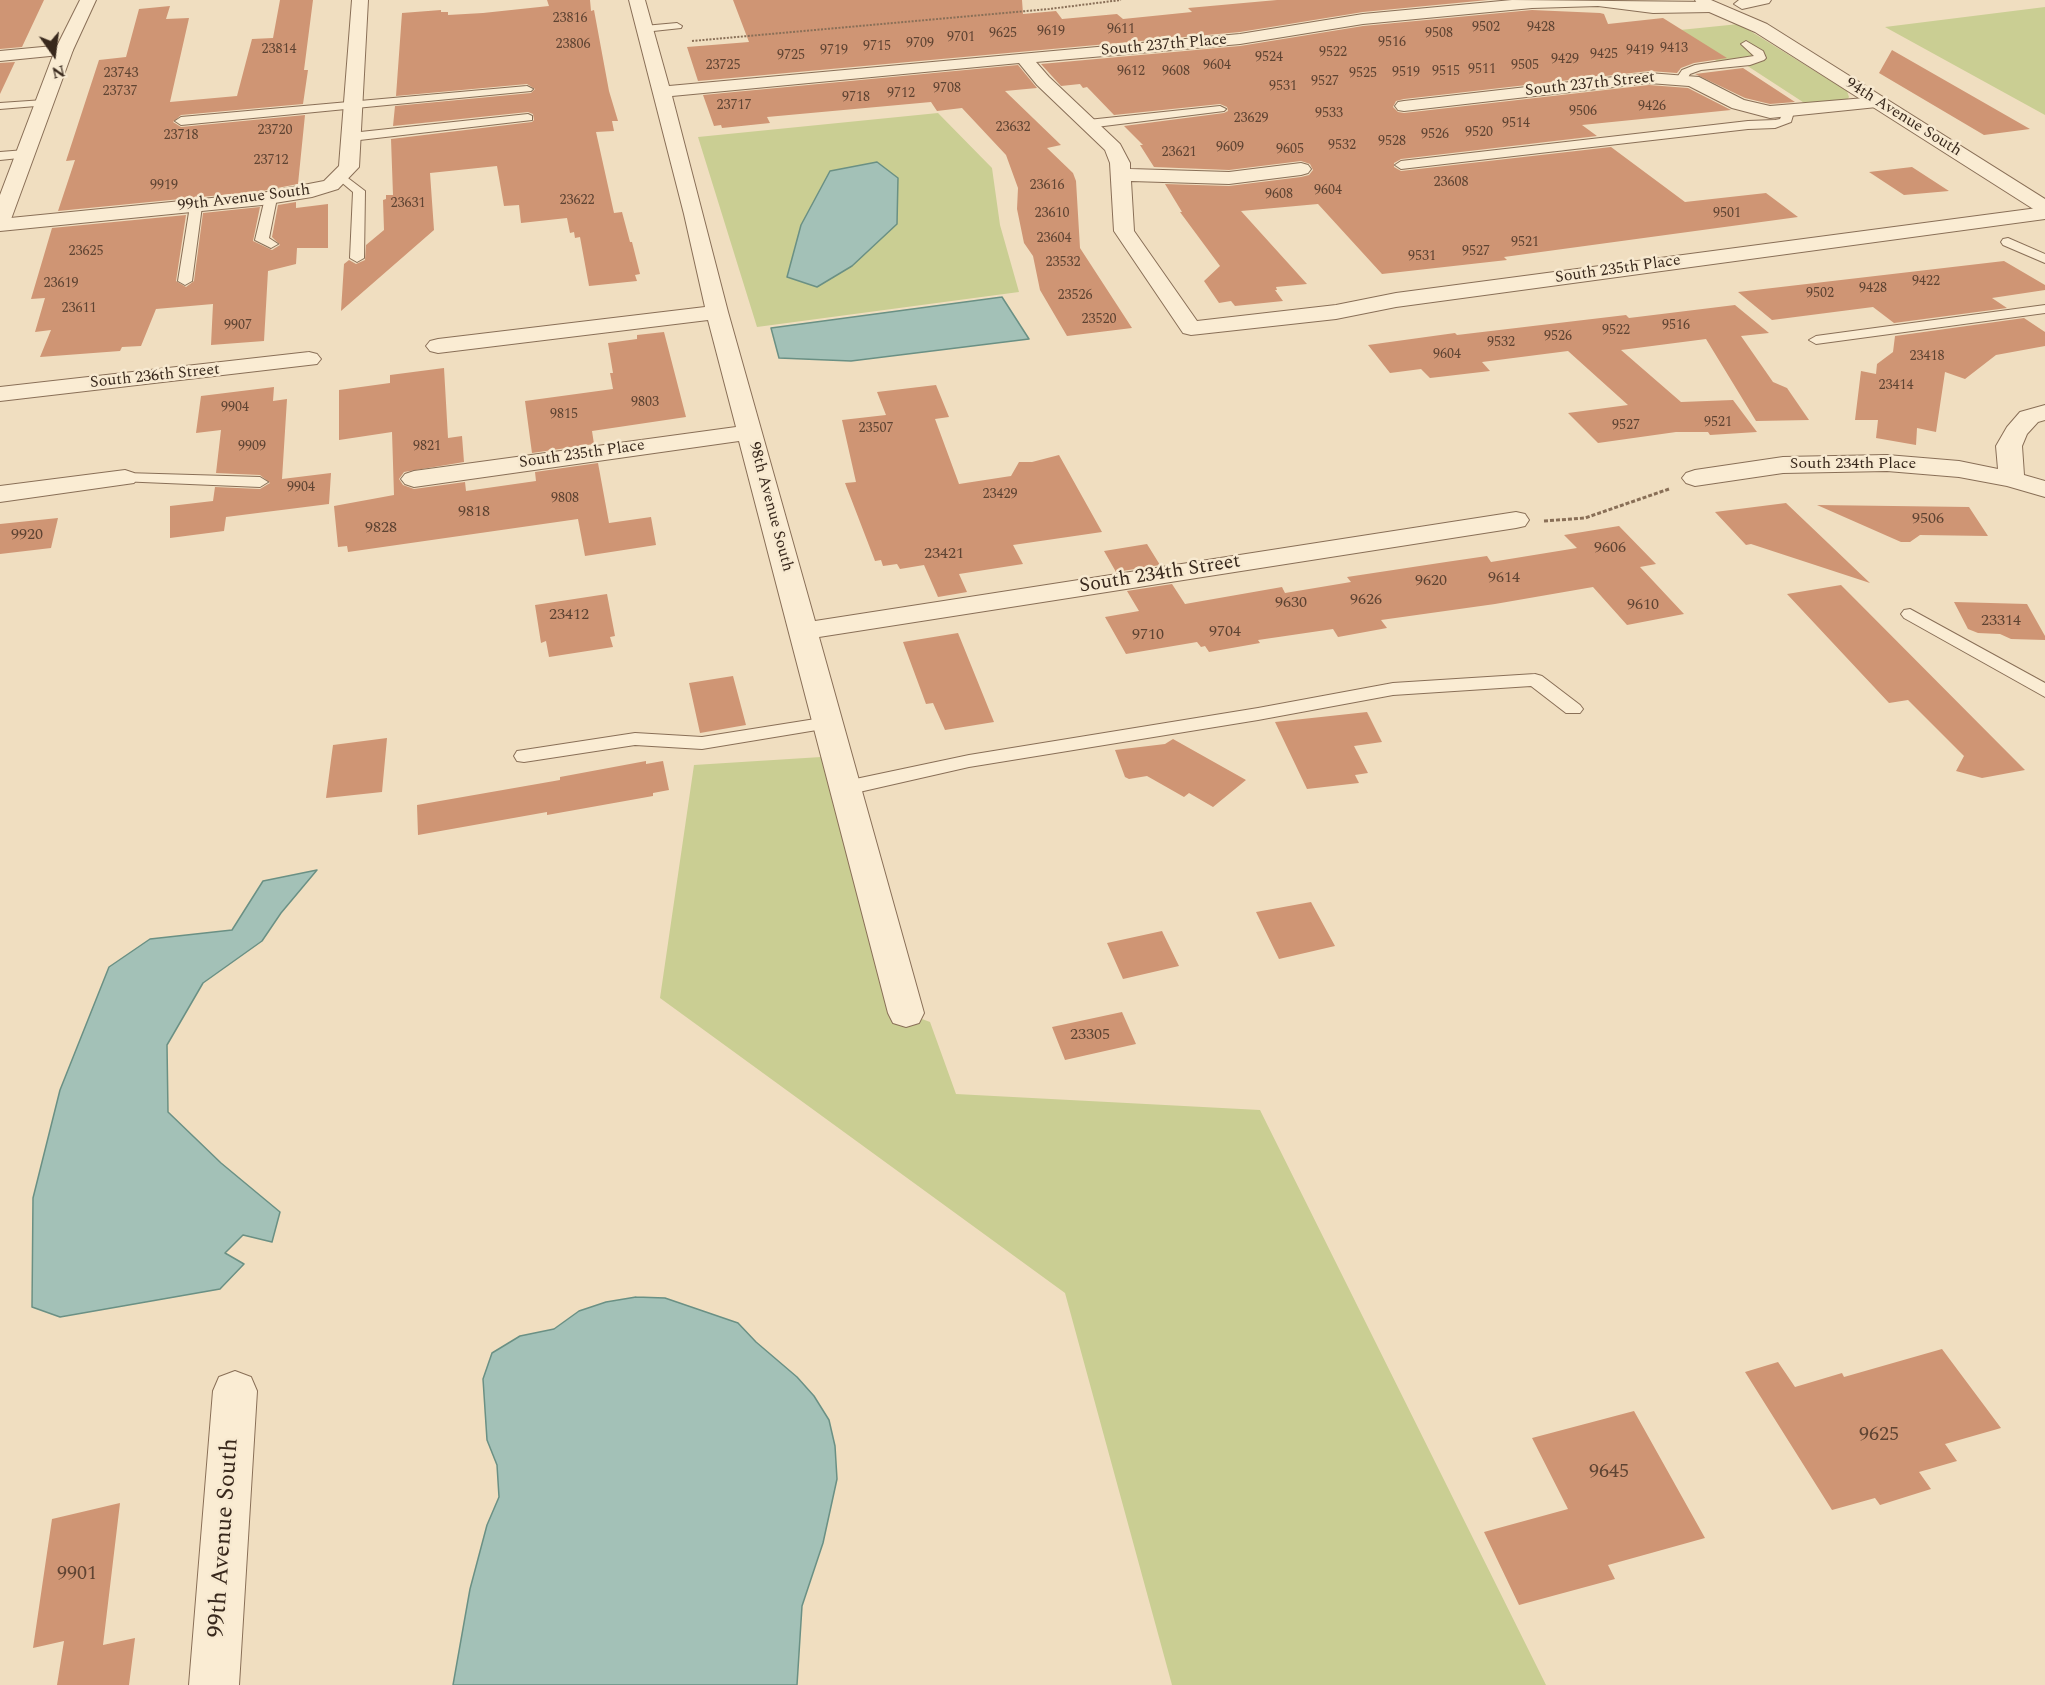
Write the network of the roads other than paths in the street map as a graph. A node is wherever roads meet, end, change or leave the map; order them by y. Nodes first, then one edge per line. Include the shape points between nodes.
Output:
1 (88, 0) edge
2 (360, 0) edge
3 (637, 0) edge
4 (1763, 0) edge
5 (1707, 3) edge
6 (1740, 3) edge
7 (677, 26) dead end
8 (1761, 28) junction
9 (646, 37) junction
10 (1746, 44) dead end
11 (64, 50) junction
12 (0, 56) edge
13 (1025, 59) junction
14 (1682, 79) junction
15 (527, 89) dead end
16 (661, 92) junction
17 (1877, 102) junction
18 (44, 103) junction
19 (353, 105) junction
20 (0, 106) edge
21 (1404, 106) dead end
22 (1220, 109) dead end
23 (1788, 112) junction
24 (528, 118) dead end
25 (181, 121) dead end
26 (1088, 124) junction
27 (351, 137) junction
28 (26, 154) junction
29 (0, 156) edge
30 (1401, 165) dead end
31 (1301, 169) dead end
32 (1121, 175) junction
33 (340, 176) junction
34 (271, 198) junction
35 (196, 206) junction
36 (2045, 210) edge
37 (0, 223) edge
38 (2008, 242) dead end
39 (271, 244) dead end
40 (357, 258) dead end
41 (2045, 259) edge
42 (184, 281) dead end
43 (2045, 309) edge
44 (717, 312) junction
45 (1816, 340) dead end
46 (438, 346) dead end
47 (309, 359) dead end
48 (0, 394) edge
49 (2045, 412) edge
50 (750, 432) junction
51 (125, 478) joint
52 (1695, 478) road end
53 (2011, 478) junction
54 (414, 479) dead end
55 (260, 482) dead end
56 (2045, 489) edge
57 (0, 494) edge
58 (1516, 520) road end
59 (1910, 614) dead end
60 (804, 631) junction
61 (2045, 691) edge
62 (1573, 709) dead end
63 (828, 723) junction
64 (524, 756) dead end
65 (846, 788) junction
66 (906, 1013) dead end
67 (235, 1392) dead end
68 (214, 1685) edge

1 - 11 street
2 - 19 street
3 - 9 street, 98th Avenue South
4 - 6 street
5 - 6 street via 1729,9
5 - 8 street, 94th Avenue South
5 - 13 street, South 237th Place via 1666,8 1598,1 1532,3 1364,19 1240,39
6 - 8 street, 94th Avenue South
7 - 9 lane
8 - 17 street, 94th Avenue South
9 - 16 street, 98th Avenue South
10 - 14 lane via 1760,53 1760,58 1699,67 1686,72
11 - 12 street
11 - 18 street
13 - 16 street, South 237th Place
13 - 26 street
14 - 21 street, South 237th Street via 1650,78
14 - 23 street, South 237th Street via 1708,87 1751,109
15 - 19 lane
16 - 44 street, 98th Avenue South
17 - 23 street, South 237th Street
17 - 36 street, 94th Avenue South
18 - 20 lane
18 - 28 street
19 - 25 lane
19 - 27 street
22 - 26 lane
23 - 30 lane via 1785,122 1775,124
24 - 27 lane
26 - 32 street via 1113,148
27 - 33 street via 349,167
28 - 29 lane
28 - 37 street
31 - 32 street via 1229,178
32 - 36 street, South 235th Place via 1125,231 1191,328 1336,312 1396,300
33 - 34 street, 99th Avenue South via 330,185 312,191
33 - 40 lane via 359,191
34 - 35 street, 99th Avenue South
34 - 39 lane via 262,240
35 - 37 street, 99th Avenue South
35 - 42 lane
38 - 41 lane
43 - 45 lane
44 - 46 street
44 - 50 street, 98th Avenue South
47 - 48 street, South 236th Street
49 - 53 street via 2029,417 2008,446
50 - 54 street, South 235th Place
50 - 60 street, 98th Avenue South
51 - 55 lane
51 - 57 street
52 - 53 street, South 234th Place via 1783,465 1844,462 1959,469
53 - 56 street, South 234th Place
58 - 60 street, South 234th Street
59 - 61 lane
60 - 63 street, 98th Avenue South
62 - 65 lane via 1535,680 1393,689 969,760
63 - 64 lane via 702,743 635,740
63 - 65 street, 98th Avenue South
65 - 66 street, 98th Avenue South
67 - 68 street, 99th Avenue South

